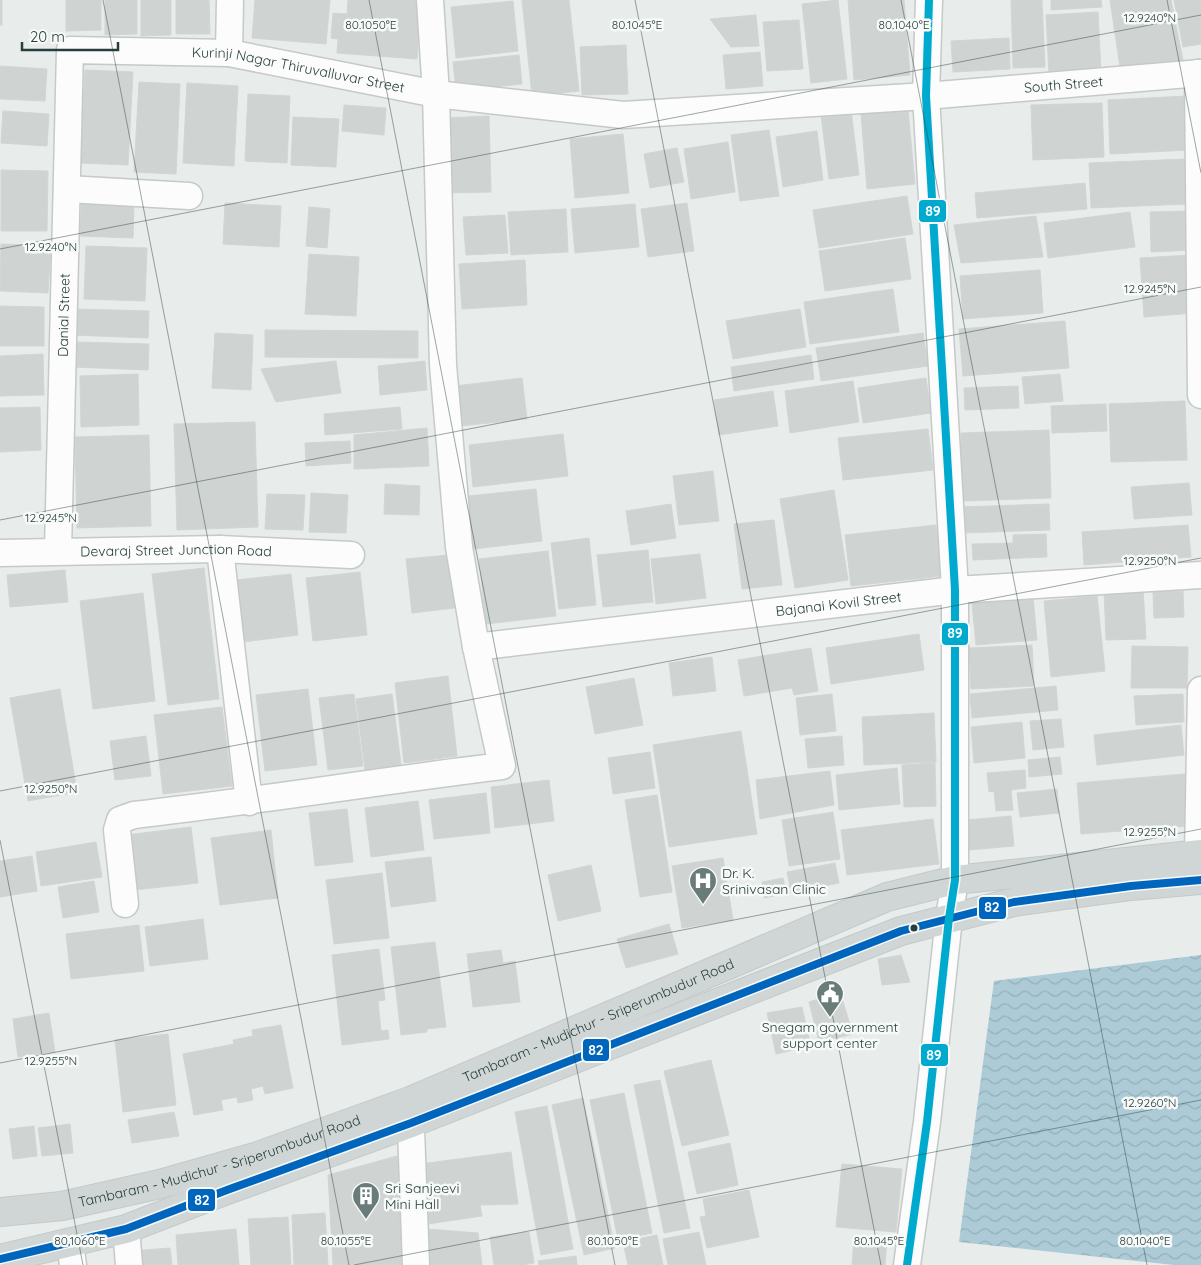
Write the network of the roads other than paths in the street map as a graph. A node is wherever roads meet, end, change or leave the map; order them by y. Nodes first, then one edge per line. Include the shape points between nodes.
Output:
1 (230, 0) edge
2 (430, 0) edge
3 (929, 0) edge
4 (70, 50) joint
5 (229, 53) junction
6 (1199, 73) edge
7 (436, 94) junction
8 (926, 96) junction
9 (67, 189) junction
10 (190, 196) dead end
11 (1201, 395) edge
12 (220, 549) junction
13 (58, 551) junction
14 (0, 553) edge
15 (351, 555) dead end
16 (1201, 575) edge
17 (955, 590) junction
18 (476, 647) junction
19 (1201, 690) edge
20 (249, 802) junction
21 (1200, 867) edge
22 (955, 880) junction
23 (125, 904) dead end
24 (949, 918) junction
25 (410, 1112) junction
26 (0, 1212) edge
27 (126, 1229) junction
28 (72, 1254) edge
29 (0, 1259) edge
30 (129, 1265) edge
31 (416, 1265) edge
32 (907, 1265) edge

1 - 5 street
2 - 7 street
3 - 8 street
4 - 5 street, Kurinji Nagar Thiruvalluvar Street
4 - 9 street, Danial Street
5 - 7 street, Kurinji Nagar Thiruvalluvar Street
6 - 8 street, South Street
6 - 11 street
7 - 8 street, Kurinji Nagar Thiruvalluvar Street via 623,115
7 - 18 street via 443,365 459,547
8 - 17 street
9 - 10 street
9 - 13 street, Danial Street
12 - 13 street, Devaraj Street Junction Road
12 - 15 street, Devaraj Street Junction Road
12 - 20 street
13 - 14 street, Devaraj Street Junction Road
16 - 17 street, Bajanai Kovil Street
17 - 18 street, Bajanai Kovil Street
17 - 22 street
18 - 20 street via 502,766 294,793
19 - 21 street
20 - 23 street via 134,815 120,820 117,830
21 - 22 main road, Tambaram - Mudichur - Sriperumbudur Road
21 - 24 main road, Tambaram - Mudichur - Sriperumbudur Road via 1131,886 1014,902
22 - 24 street
22 - 25 main road, Tambaram - Mudichur - Sriperumbudur Road via 887,897
24 - 25 main road, Tambaram - Mudichur - Sriperumbudur Road via 901,931
24 - 32 street via 927,1122
25 - 26 main road, Tambaram - Mudichur - Sriperumbudur Road via 160,1184 62,1206
25 - 27 main road, Tambaram - Mudichur - Sriperumbudur Road
25 - 31 street
27 - 28 main road, Tambaram - Mudichur - Sriperumbudur Road
27 - 30 street
28 - 29 main road, Tambaram - Mudichur - Sriperumbudur Road

